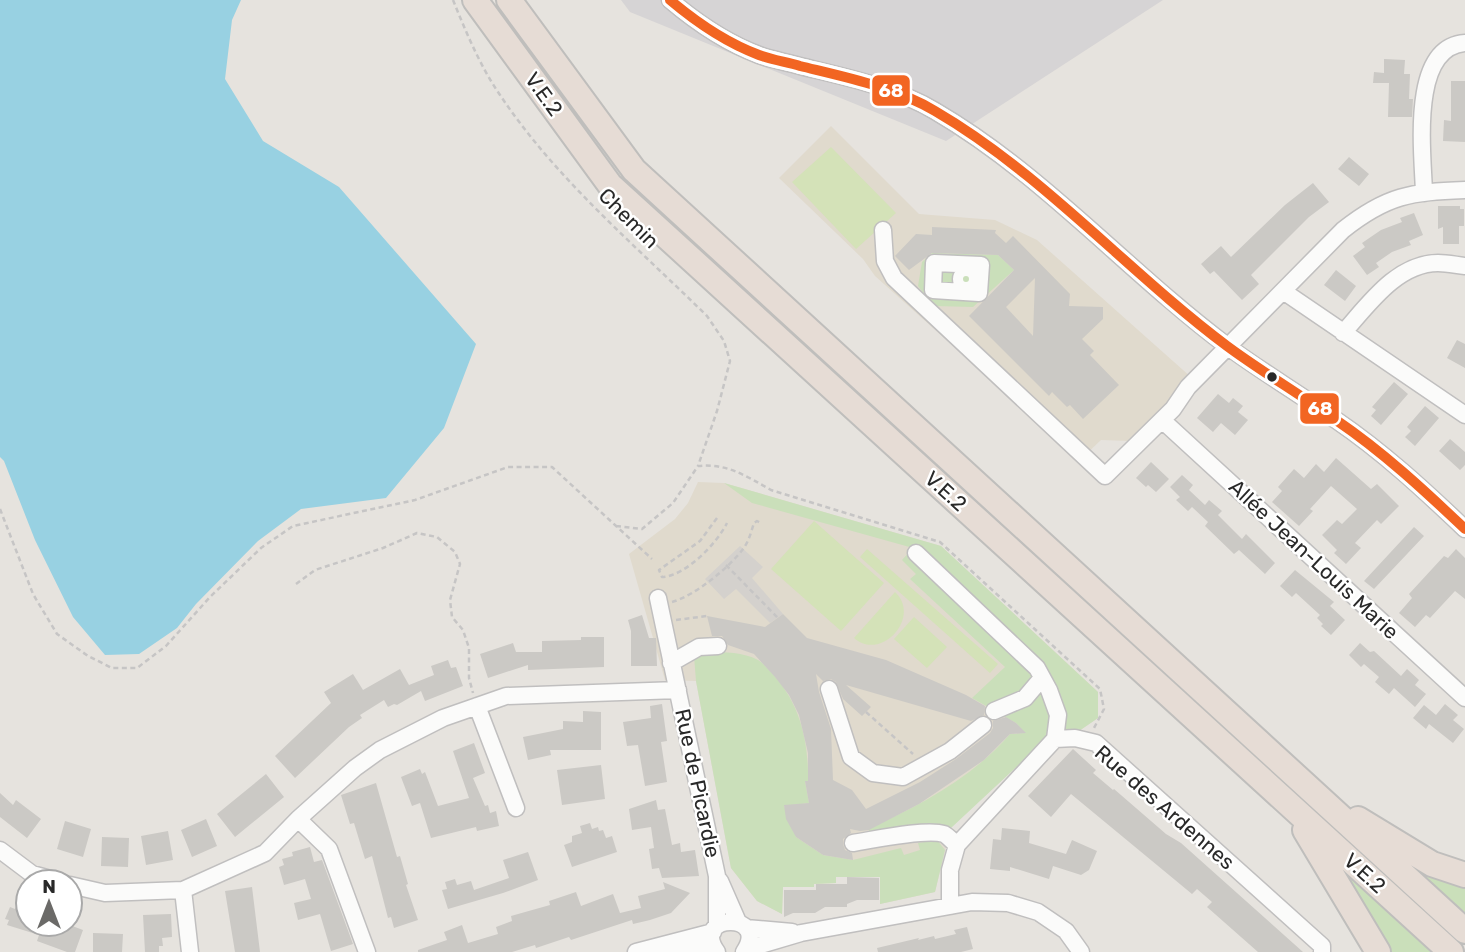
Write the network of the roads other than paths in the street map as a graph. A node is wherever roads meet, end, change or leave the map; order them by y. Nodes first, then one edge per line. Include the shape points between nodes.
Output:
1 (475, 0) edge
2 (509, 0) edge
3 (670, 0) edge
4 (1465, 43) edge
5 (1465, 190) edge
6 (1424, 193) junction
7 (883, 230) dead end
8 (1465, 266) edge
9 (1283, 291) junction
10 (1343, 333) junction
11 (1228, 346) junction
12 (1465, 415) edge
13 (1162, 420) junction
14 (1465, 529) edge
15 (916, 553) dead end
16 (663, 601) road end
17 (718, 646) dead end
18 (671, 663) junction
19 (1042, 678) junction
20 (678, 690) junction
21 (829, 690) dead end
22 (1465, 698) edge
23 (477, 706) junction
24 (993, 711) dead end
25 (983, 725) dead end
26 (1055, 739) junction
27 (1306, 786) junction
28 (1288, 803) junction
29 (516, 808) dead end
30 (298, 819) junction
31 (853, 844) dead end
32 (957, 845) junction
33 (0, 850) edge
34 (24, 868) edge
35 (1465, 875) edge
36 (717, 876) junction
37 (84, 888) edge
38 (183, 890) junction
39 (950, 906) junction
40 (742, 925) junction
41 (715, 929) junction
42 (1465, 930) edge
43 (801, 933) junction
44 (667, 945) junction
45 (746, 950) edge
46 (716, 951) edge
47 (190, 952) edge
48 (367, 952) edge
49 (636, 952) edge
50 (1081, 952) edge
51 (1322, 952) edge
52 (1378, 952) edge
53 (1451, 952) edge

1 - 28 highway, V.E.2 via 610,185
2 - 27 highway, V.E.2 via 634,170
3 - 11 street via 718,34 760,55 865,83 932,108 1035,182
4 - 6 street via 1454,44 1437,57 1427,77
5 - 6 street
6 - 9 street via 1404,195 1362,215
7 - 13 street via 884,261 894,278 1105,476
8 - 10 street via 1436,263 1407,270
9 - 10 street
9 - 11 street
10 - 12 street
11 - 13 street
11 - 14 street via 1379,452
13 - 22 street, Allée Jean-Louis Marie
15 - 19 street via 1029,660
16 - 18 street, Rue de Picardie
17 - 18 street via 699,647
18 - 20 street, Rue de Picardie
19 - 24 street via 1025,698
19 - 26 street via 1058,716
20 - 23 street via 506,696
20 - 36 street, Rue de Picardie
21 - 25 street via 851,757 873,773 903,777 950,751
23 - 29 street
23 - 30 street via 380,750
26 - 32 street
26 - 51 street, Rue des Ardennes via 1096,743 1322,946
27 - 35 highway via 1432,864
27 - 42 highway, V.E.2
28 - 52 highway
28 - 53 highway, V.E.2
30 - 38 street via 265,853
30 - 48 street via 329,849
31 - 32 street via 899,835 944,834
32 - 39 street via 950,870
33 - 34 street
36 - 40 street, Rue de Picardie
36 - 41 street, Rue de Picardie
37 - 38 street via 106,893
38 - 47 street
39 - 43 street
39 - 50 street via 1007,903 1038,912 1066,932
40 - 41 street via 729,920
40 - 43 street
40 - 45 street via 750,938
41 - 44 street
41 - 46 street, Rue de Picardie via 712,944
43 - 45 street
44 - 46 street
44 - 49 street

